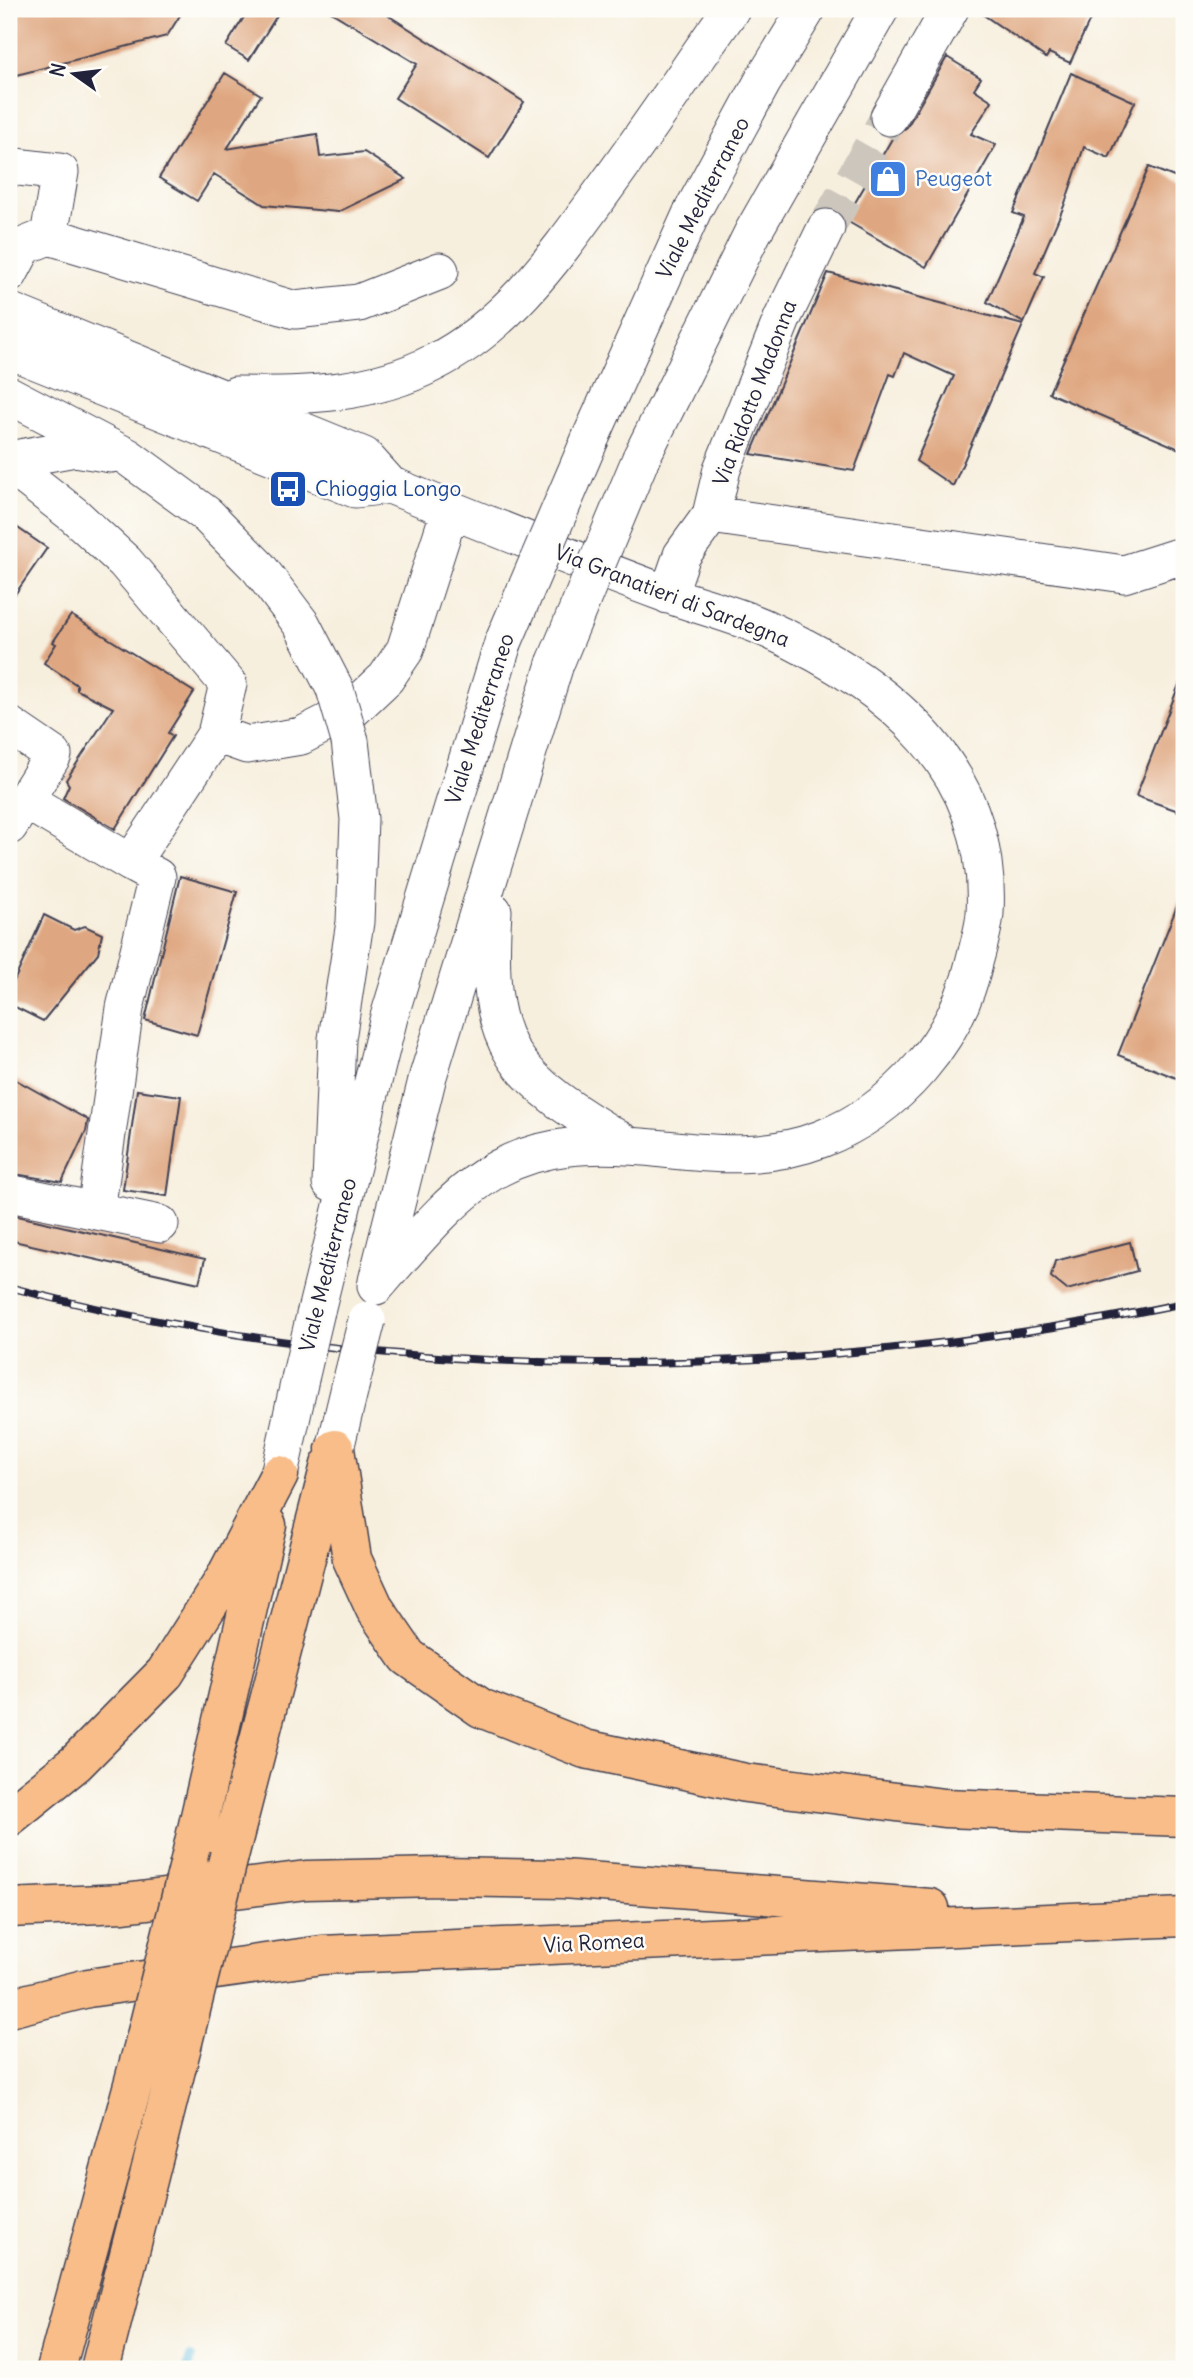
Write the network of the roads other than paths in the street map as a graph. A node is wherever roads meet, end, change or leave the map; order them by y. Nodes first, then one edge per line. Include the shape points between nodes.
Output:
1 (731, 9) edge
2 (807, 9) edge
3 (880, 9) edge
4 (950, 9) edge
5 (889, 117) tunnel mouth
6 (9, 166) edge
7 (825, 228) tunnel mouth
8 (49, 236) junction
9 (440, 271) dead end
10 (9, 274) edge
11 (9, 312) edge
12 (9, 349) edge
13 (9, 395) edge
14 (207, 395) junction
15 (128, 457) junction
16 (9, 462) edge
17 (390, 485) junction
18 (450, 510) junction
19 (711, 515) junction
20 (1184, 559) edge
21 (668, 595) junction
22 (9, 725) edge
23 (216, 734) junction
24 (17, 813) edge
25 (497, 844) junction
26 (131, 863) junction
27 (628, 1145) junction
28 (9, 1193) edge
29 (96, 1211) junction
30 (160, 1224) dead end
31 (329, 1258) junction
32 (372, 1303) junction
33 (334, 1449) junction
34 (279, 1475) junction
35 (9, 1817) edge
36 (1184, 1817) edge
37 (9, 1908) edge
38 (1184, 1917) edge
39 (1096, 1921) junction
40 (9, 2008) edge
41 (56, 2369) edge
42 (100, 2369) edge

1 - 14 street via 567,240 527,291 473,341 431,365 354,389 284,396
2 - 31 street, Viale Mediterraneo, bridge via 693,210 503,643 389,1017
3 - 25 street, bridge via 753,232 641,458 555,664
4 - 5 street
6 - 8 street via 60,172
7 - 19 street, Via Ridotto Madonna via 782,319 722,469
8 - 9 street via 295,310 359,303
8 - 10 street via 24,246
11 - 14 street, Via Granatieri di Sardegna
12 - 17 street, Via Granatieri di Sardegna via 355,489
13 - 15 street
14 - 17 street, Via Granatieri di Sardegna via 364,456
15 - 16 street via 75,448
15 - 31 street, bridge via 207,515 259,568 302,625 335,689 350,741 359,819 355,922 337,1039
16 - 23 street via 125,562 228,684
17 - 18 street, Via Granatieri di Sardegna
18 - 21 street, Via Granatieri di Sardegna
18 - 23 street via 405,650 386,678 352,710 301,736 247,745
19 - 20 street via 1124,574
19 - 21 street, Via Ridotto Madonna via 682,555
21 - 27 street, Via Granatieri di Sardegna via 767,628 849,671 926,736 955,776 974,822 984,864 985,915 972,973 955,1017 922,1067 868,1115 823,1138 776,1153 721,1155
22 - 24 street via 53,755
23 - 26 street
24 - 26 street
25 - 27 street via 489,968 499,1024 511,1055 533,1082 561,1104
25 - 32 street via 428,1076
26 - 29 street via 157,877 125,1008
27 - 32 street, Via Granatieri di Sardegna via 546,1148 517,1157 472,1183 432,1221
28 - 29 street
29 - 30 street
31 - 34 street, Viale Mediterraneo, bridge
32 - 33 street, bridge
33 - 36 main road via 352,1559 374,1609 408,1657 481,1708 585,1749 746,1783 944,1808
33 - 42 main road, bridge
34 - 35 main road via 224,1580 165,1674 76,1763
34 - 41 main road, bridge via 189,1864
37 - 39 main road via 124,1903 306,1880 441,1877 563,1879
38 - 39 main road, Via Romea
39 - 40 main road, Via Romea via 322,1955 88,1988

